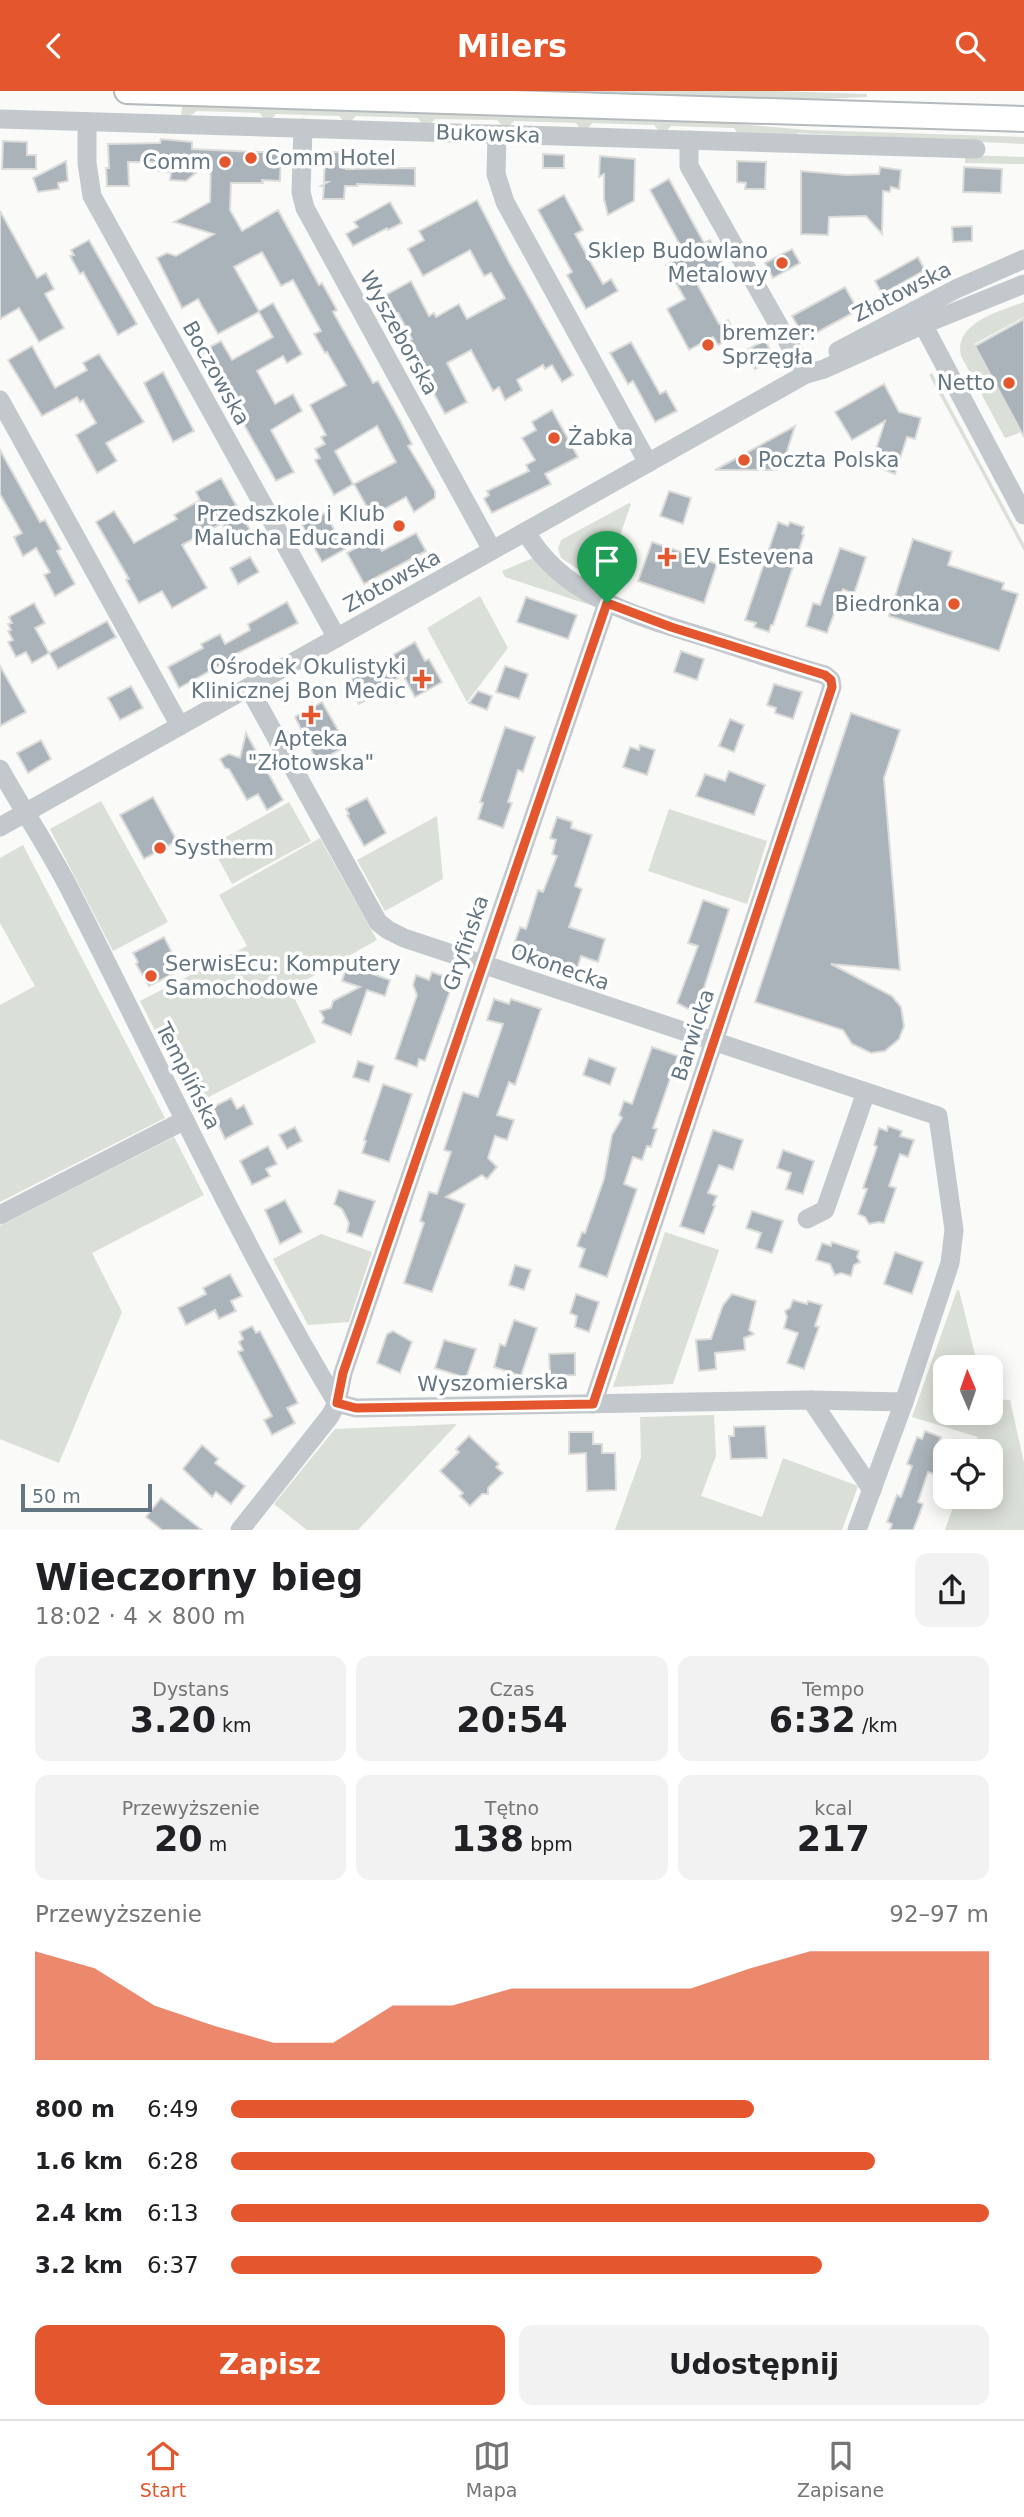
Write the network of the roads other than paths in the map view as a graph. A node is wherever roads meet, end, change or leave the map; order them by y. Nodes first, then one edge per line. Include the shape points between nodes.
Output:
1 (127, 91) edge
2 (1024, 118) edge
3 (0, 119) edge
4 (87, 122) junction
5 (303, 128) junction
6 (497, 134) junction
7 (689, 140) junction
8 (976, 149) dead end
9 (1024, 259) edge
10 (1024, 284) edge
11 (919, 317) junction
12 (806, 374) junction
13 (0, 400) edge
14 (648, 463) junction
15 (1024, 515) edge
16 (526, 532) junction
17 (492, 550) junction
18 (607, 603) junction
19 (337, 638) junction
20 (248, 688) junction
21 (180, 726) junction
22 (0, 769) edge
23 (26, 812) junction
24 (0, 827) edge
25 (483, 965) junction
26 (714, 1043) junction
27 (866, 1092) junction
28 (185, 1120) junction
29 (0, 1215) edge
30 (807, 1219) dead end
31 (811, 1399) junction
32 (904, 1402) junction
33 (337, 1403) junction
34 (593, 1404) junction
35 (872, 1490) junction
36 (240, 1530) edge
37 (857, 1530) edge

1 - 2 main road, Bukowska
3 - 4 street, Bukowska
4 - 5 street, Bukowska
4 - 19 street, Boczowska via 92,196
5 - 6 street, Bukowska
5 - 17 street, Wyszeborska via 301,191 305,208
6 - 7 street, Bukowska
6 - 14 street via 496,174 505,202
7 - 8 street, Bukowska
7 - 12 street via 689,166
9 - 11 street, Złotowska
10 - 11 street, Złotowska
11 - 12 street, Złotowska via 824,369
11 - 15 street
12 - 14 street, Złotowska
13 - 21 street
14 - 16 street, Złotowska
16 - 17 street, Złotowska
16 - 18 street via 550,565
17 - 19 street, Złotowska
18 - 25 street, Gryfińska
18 - 26 street, Barwicka via 831,680
19 - 20 street, Złotowska
20 - 21 street, Złotowska
20 - 25 street, Okonecka via 379,922 404,938
21 - 23 street, Złotowska
22 - 23 street, Templińska
23 - 24 street, Złotowska
23 - 28 street, Templińska
25 - 26 street, Okonecka
25 - 33 street, Gryfińska via 343,1373
26 - 27 street, Okonecka
26 - 34 street, Barwicka
27 - 30 street via 825,1210
27 - 32 street, Okonecka via 938,1116 952,1210 953,1249
28 - 29 street
28 - 33 street, Templińska via 297,1336
31 - 32 street, Wyszomierska
31 - 34 street, Wyszomierska
31 - 35 street
32 - 35 street
33 - 34 street, Wyszomierska via 356,1408
33 - 36 street
35 - 37 street

